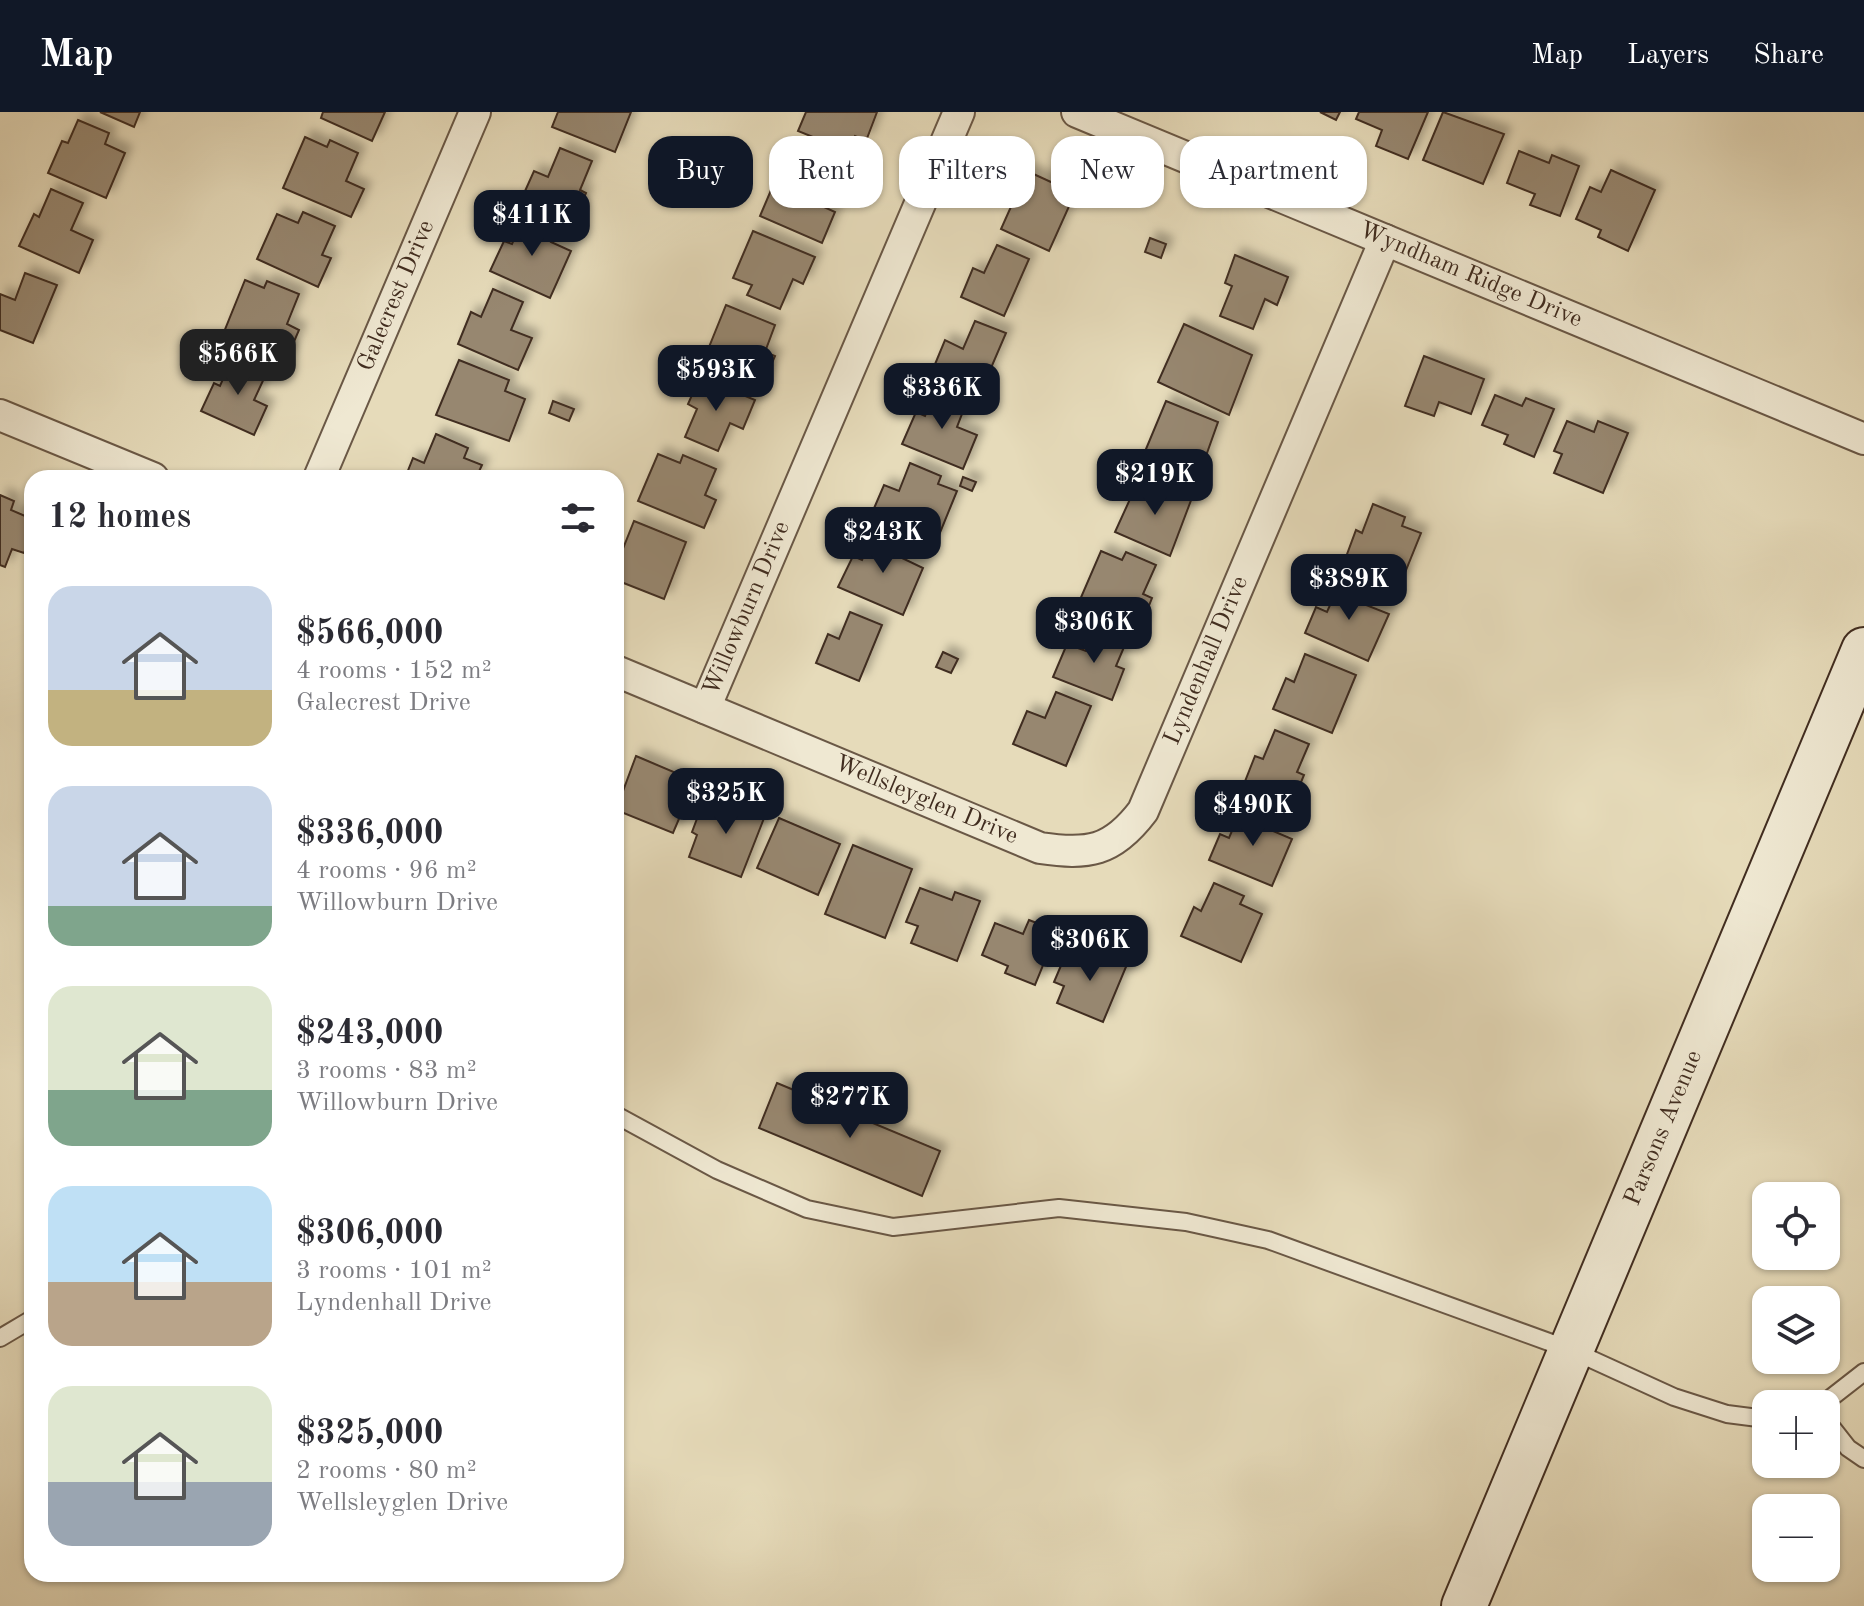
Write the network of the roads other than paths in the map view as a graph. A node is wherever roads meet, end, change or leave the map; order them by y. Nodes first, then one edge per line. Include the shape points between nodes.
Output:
1 (475, 112) edge
2 (959, 112) edge
3 (1077, 112) edge
4 (1385, 240) junction
5 (0, 415) edge
6 (1864, 439) edge
7 (134, 470) edge
8 (322, 470) edge
9 (1864, 650) edge
10 (624, 674) edge
11 (705, 708) junction
12 (1105, 846) joint
13 (624, 1119) edge
14 (24, 1324) edge
15 (0, 1338) edge
16 (1571, 1350) junction
17 (1864, 1372) edge
18 (1840, 1391) edge
19 (1752, 1417) edge
20 (1840, 1438) edge
21 (1864, 1459) edge
22 (1464, 1606) edge

1 - 8 street, Galecrest Drive
2 - 11 street, Willowburn Drive
3 - 4 street, Wyndham Ridge Drive
4 - 6 street, Wyndham Ridge Drive
4 - 12 street, Lyndenhall Drive via 1143,811 1128,832
5 - 7 street
9 - 16 street, Parsons Avenue
10 - 11 street, Wellsleyglen Drive
11 - 12 street, Wellsleyglen Drive via 1040,848 1078,853
13 - 16 lane via 717,1170 807,1209 893,1227 1059,1208 1186,1222 1268,1240
14 - 15 lane
16 - 19 lane via 1674,1397
16 - 22 street, Parsons Avenue
17 - 18 lane
20 - 21 lane

